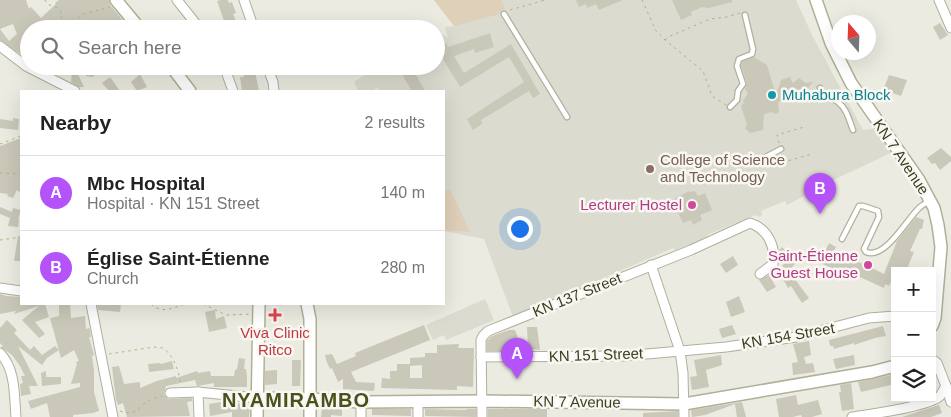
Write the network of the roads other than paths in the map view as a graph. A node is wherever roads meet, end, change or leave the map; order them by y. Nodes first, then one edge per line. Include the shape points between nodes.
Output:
1 (178, 0) edge
2 (244, 0) edge
3 (816, 0) edge
4 (939, 0) edge
5 (116, 1) edge
6 (506, 12) road end
7 (745, 15) road end
8 (132, 20) edge
9 (193, 20) edge
10 (251, 20) edge
11 (951, 28) edge
12 (0, 46) edge
13 (20, 61) edge
14 (44, 75) edge
15 (178, 75) edge
16 (228, 75) edge
17 (270, 75) edge
18 (820, 88) dead end
19 (73, 90) edge
20 (189, 90) edge
21 (234, 90) edge
22 (274, 90) edge
23 (730, 106) road end
24 (568, 116) dead end
25 (853, 130) dead end
26 (781, 148) road end
27 (754, 163) dead end
28 (930, 200) junction
29 (842, 239) dead end
30 (651, 265) junction
31 (760, 274) dead end
32 (0, 288) edge
33 (20, 291) edge
34 (91, 305) edge
35 (306, 305) edge
36 (259, 309) edge
37 (934, 312) edge
38 (891, 316) edge
39 (680, 351) junction
40 (0, 353) edge
41 (481, 357) junction
42 (936, 363) edge
43 (891, 367) edge
44 (946, 386) junction
45 (198, 392) junction
46 (170, 393) road end
47 (257, 398) junction
48 (310, 399) junction
49 (483, 401) junction
50 (361, 402) junction
51 (418, 402) junction
52 (951, 402) edge
53 (684, 404) junction
54 (16, 417) edge
55 (113, 417) edge
56 (199, 417) edge
57 (257, 417) edge
58 (310, 417) edge
59 (361, 417) edge
60 (418, 417) edge
61 (482, 417) edge
62 (684, 417) edge
63 (852, 417) edge

1 - 9 street
2 - 10 street
3 - 28 street, KN 7 Avenue via 830,43 851,84
4 - 11 street
5 - 8 street
6 - 24 lane
7 - 23 lane via 753,48 752,54 740,59 737,66 743,84 737,100
12 - 13 street
14 - 19 street
15 - 20 street
16 - 21 street
17 - 22 street
18 - 25 lane via 826,98 839,102 846,110
26 - 27 lane
28 - 29 lane via 920,207 888,245 877,252 869,254 864,249 879,217 878,211 859,206
28 - 37 street, KN 7 Avenue via 941,247
30 - 31 street, KN 137 Street via 750,223 771,240 773,246 773,264
30 - 39 street
30 - 41 street, KN 137 Street via 488,330 481,340
32 - 33 street
34 - 55 street
35 - 48 street via 310,319
36 - 47 street
38 - 39 street, KN 154 Street via 870,318 796,337
39 - 41 street, KN 151 Street via 624,356
39 - 53 street
40 - 54 street via 12,374
41 - 49 street, KN 137 Street
42 - 44 street
43 - 53 street, KN 7 Avenue
44 - 52 street
44 - 63 street via 933,400
45 - 46 street
45 - 47 street
45 - 56 street
47 - 48 street, KN 7 Avenue
47 - 57 street
48 - 50 street, KN 7 Avenue
48 - 58 street
49 - 51 street, KN 7 Avenue
49 - 53 street, KN 7 Avenue
49 - 61 street, KN 137 Street
50 - 51 street, KN 7 Avenue
50 - 59 street
51 - 60 street
53 - 62 street

